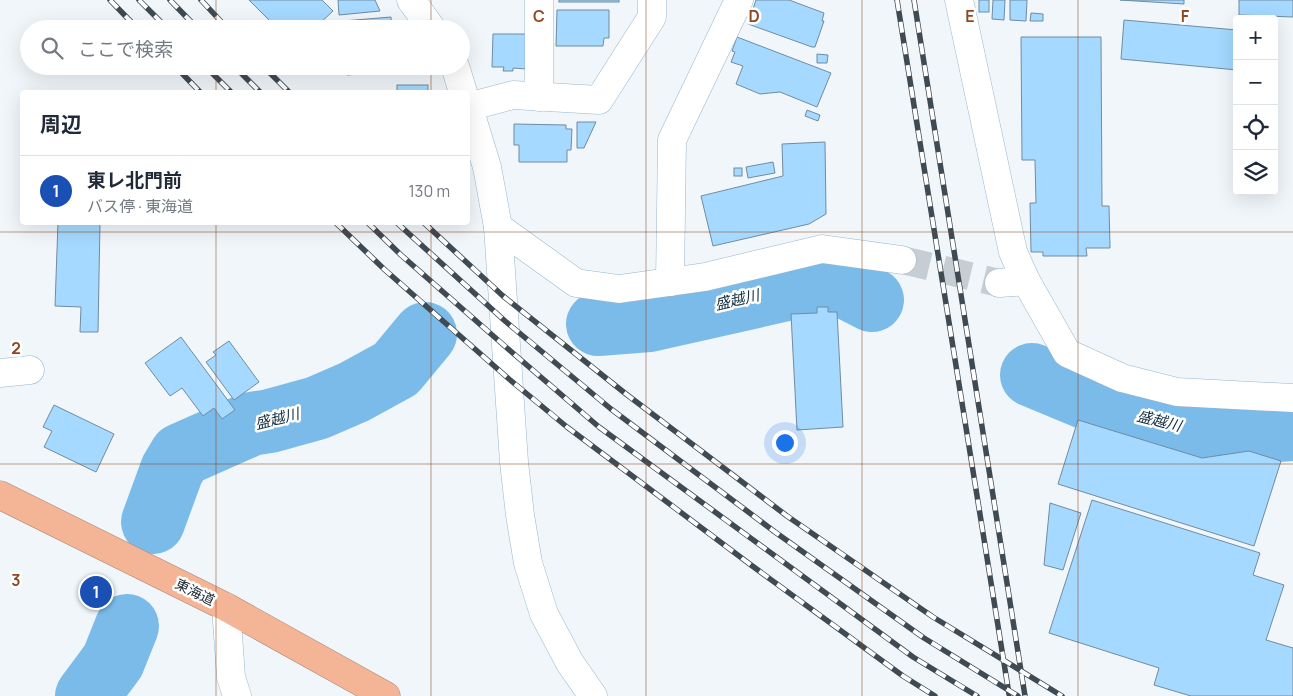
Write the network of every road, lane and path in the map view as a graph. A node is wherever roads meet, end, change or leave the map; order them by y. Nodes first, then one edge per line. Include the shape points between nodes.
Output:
1 (411, 0) edge
2 (538, 0) edge
3 (652, 0) edge
4 (740, 0) edge
5 (959, 0) edge
6 (425, 20) edge
7 (458, 75) edge
8 (462, 90) edge
9 (539, 97) junction
10 (470, 106) edge
11 (470, 112) edge
12 (498, 227) junction
13 (902, 260) tunnel mouth
14 (670, 282) junction
15 (30, 370) dead end
16 (0, 373) edge
17 (1293, 398) edge
18 (0, 495) edge
19 (226, 607) junction
20 (377, 694) edge
21 (237, 696) edge
22 (593, 696) edge

1 - 6 street
2 - 9 street
3 - 9 street via 652,17 600,100
4 - 14 street via 672,140
5 - 17 street via 1013,252 1012,282 1067,352 1122,378 1177,392
7 - 8 street
9 - 10 street via 513,95
11 - 12 street via 487,167
12 - 14 street via 576,283 618,289
12 - 22 street via 514,462 528,563 544,614
13 - 14 street via 822,249
15 - 16 street
18 - 19 highway, 東海道
19 - 20 highway, 東海道
19 - 21 street via 231,677

